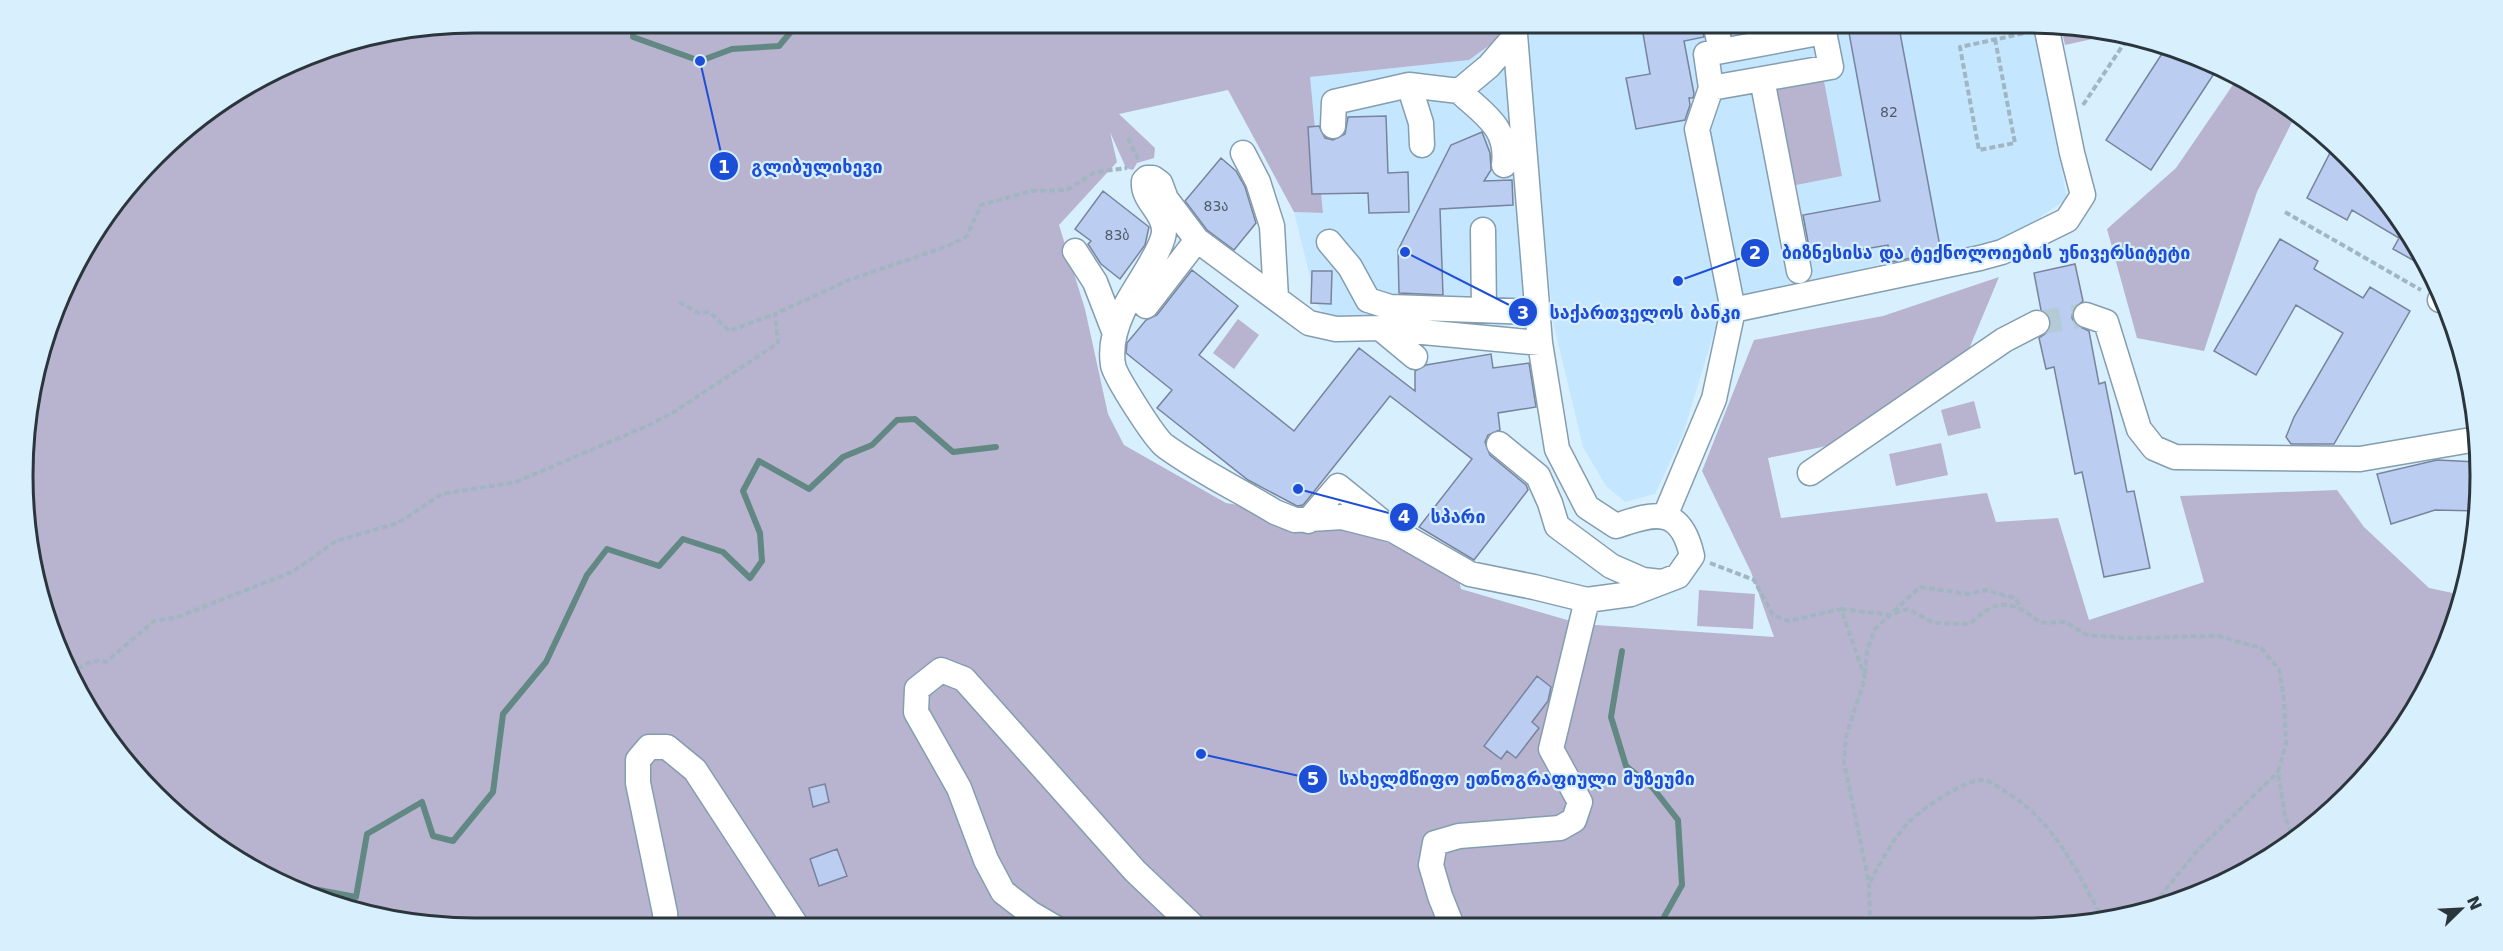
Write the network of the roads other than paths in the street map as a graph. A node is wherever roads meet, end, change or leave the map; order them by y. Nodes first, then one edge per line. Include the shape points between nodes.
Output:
1 (1511, 33) edge
2 (1514, 33) edge
3 (1717, 33) edge
4 (1819, 33) edge
5 (1824, 33) edge
6 (2039, 33) edge
7 (1721, 51) junction
8 (1762, 80) junction
9 (1409, 85) junction
10 (1711, 88) junction
11 (1454, 91) junction
12 (1333, 126) dead end
13 (1243, 153) dead end
14 (1504, 165) dead end
15 (1483, 230) dead end
16 (1197, 240) junction
17 (1329, 242) dead end
18 (1075, 251) dead end
19 (1799, 271) dead end
20 (1276, 298) junction
21 (1146, 306) dead end
22 (1484, 310) junction
23 (1733, 310) junction
24 (1537, 312) junction
25 (2086, 315) tunnel mouth
26 (2037, 323) tunnel mouth
27 (1380, 328) junction
28 (1114, 331) junction
29 (1540, 343) junction
30 (1415, 357) dead end
31 (2468, 441) edge
32 (1499, 444) dead end
33 (1810, 473) dead end
34 (1665, 516) junction
35 (1308, 521) junction
36 (1393, 530) junction
37 (1661, 582) junction
38 (1587, 600) junction
39 (665, 918) edge
40 (791, 918) edge
41 (1039, 918) edge
42 (1185, 918) edge
43 (1449, 918) edge

1 - 11 street via 1490,66
2 - 24 street
3 - 7 street
4 - 7 street
5 - 8 street via 1831,67
6 - 23 street via 2083,195 2067,220 2002,252 1980,258
7 - 10 street via 1706,54
8 - 10 street
8 - 19 street
9 - 11 street
9 - 11 street via 1422,134
9 - 12 street via 1334,102
10 - 23 street via 1697,129
11 - 14 street via 1500,130 1506,152
13 - 20 street via 1258,182 1272,226
15 - 22 street
16 - 20 street
16 - 21 street
16 - 28 street via 1166,199 1160,183 1153,178 1144,181 1144,190 1164,229 1162,240
17 - 22 street via 1350,267 1368,300 1390,308
18 - 28 street via 1095,282
20 - 27 street via 1309,323 1336,329
22 - 24 street
23 - 34 street via 1714,399
24 - 29 street
25 - 31 street via 2106,322 2139,429 2154,448 2175,457 2360,459
26 - 33 street via 2004,340
27 - 29 street
27 - 30 street
28 - 35 street via 1113,366 1162,444 1275,512
29 - 34 street via 1557,449 1587,507 1616,526 1647,516
32 - 37 street via 1538,476 1557,526 1611,566 1643,580
34 - 37 street via 1679,525 1692,556 1678,576
35 - 36 street via 1342,517
35 - 36 street via 1338,486
36 - 38 street via 1470,574
37 - 38 street via 1631,594
38 - 43 street via 1551,749 1580,802 1574,820 1560,828 1459,836 1435,843 1431,865
39 - 40 street via 638,783 638,760 649,747 667,747 695,770
41 - 42 street via 1003,892 986,860 959,788 916,712 917,689 941,670 964,679 1135,871

